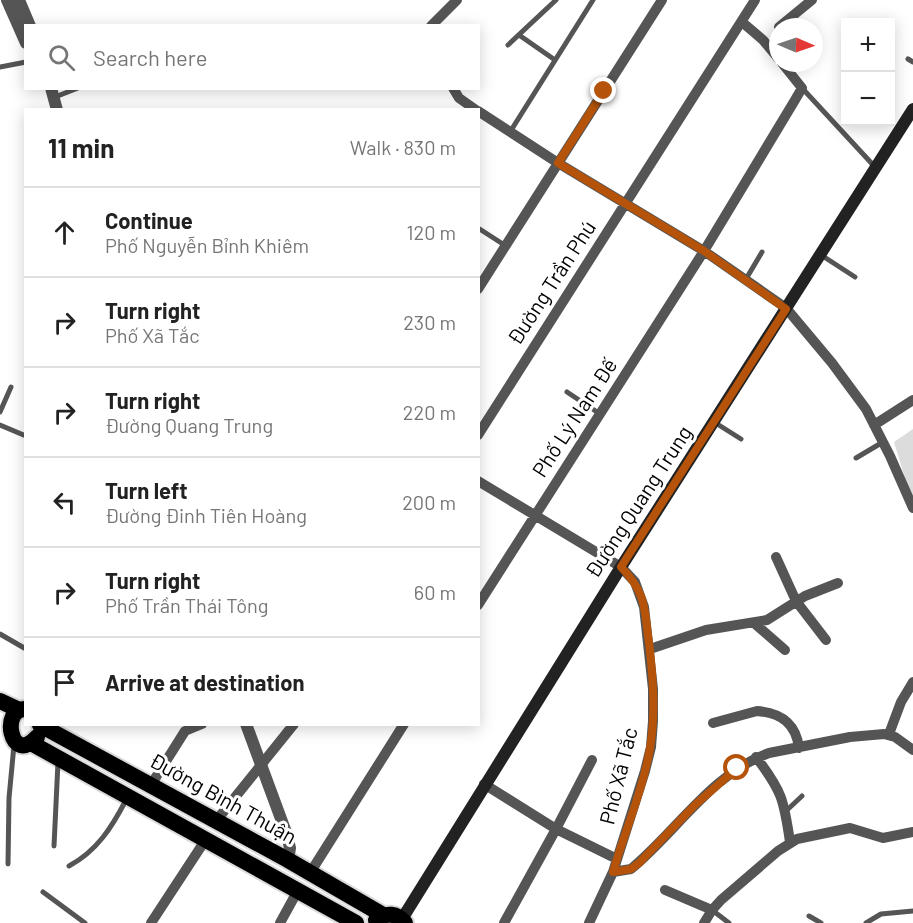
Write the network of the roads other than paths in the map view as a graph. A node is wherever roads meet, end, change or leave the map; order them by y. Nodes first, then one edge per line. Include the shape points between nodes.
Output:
1 (7, 0) edge
2 (19, 0) edge
3 (457, 0) edge
4 (556, 0) edge
5 (593, 0) edge
6 (662, 0) edge
7 (755, 0) edge
8 (812, 0) edge
9 (791, 18) edge
10 (742, 22) junction
11 (29, 24) edge
12 (433, 24) edge
13 (519, 35) junction
14 (769, 36) edge
15 (24, 38) edge
16 (763, 40) junction
17 (508, 45) dead end
18 (769, 47) edge
19 (555, 60) junction
20 (24, 62) edge
21 (0, 67) edge
22 (789, 72) edge
23 (802, 88) junction
24 (71, 90) edge
25 (454, 90) edge
26 (53, 95) edge
27 (474, 108) edge
28 (913, 109) edge
29 (480, 112) edge
30 (510, 132) junction
31 (558, 163) junction
32 (876, 168) junction
33 (626, 204) junction
34 (480, 229) edge
35 (506, 246) junction
36 (704, 251) junction
37 (762, 252) dead end
38 (821, 255) junction
39 (855, 277) dead end
40 (746, 280) junction
41 (480, 286) edge
42 (786, 309) junction
43 (11, 387) dead end
44 (567, 392) dead end
45 (913, 400) edge
46 (0, 412) edge
47 (600, 414) junction
48 (714, 422) junction
49 (0, 425) edge
50 (874, 425) junction
51 (480, 432) edge
52 (24, 435) edge
53 (741, 439) dead end
54 (883, 442) junction
55 (856, 458) dead end
56 (480, 482) edge
57 (913, 508) edge
58 (535, 515) junction
59 (776, 557) dead end
60 (621, 567) junction
61 (838, 583) dead end
62 (796, 601) junction
63 (480, 602) edge
64 (754, 623) junction
65 (0, 634) edge
66 (826, 640) dead end
67 (24, 648) edge
68 (650, 649) junction
69 (785, 650) dead end
70 (913, 682) edge
71 (0, 701) edge
72 (21, 709) edge
73 (713, 723) dead end
74 (40, 726) edge
75 (42, 726) edge
76 (197, 726) edge
77 (247, 726) edge
78 (292, 726) edge
79 (403, 726) edge
80 (889, 734) junction
81 (9, 736) edge
82 (799, 748) junction
83 (913, 750) edge
84 (756, 757) junction
85 (59, 758) junction
86 (592, 760) dead end
87 (262, 765) junction
88 (484, 784) junction
89 (151, 786) junction
90 (129, 796) junction
91 (802, 796) dead end
92 (786, 811) junction
93 (216, 821) junction
94 (556, 830) junction
95 (913, 832) edge
96 (206, 839) junction
97 (790, 842) junction
98 (54, 846) dead end
99 (617, 859) junction
100 (288, 860) junction
101 (8, 864) dead end
102 (69, 866) dead end
103 (613, 872) junction
104 (310, 873) junction
105 (665, 890) dead end
106 (43, 892) dead end
107 (297, 892) junction
108 (712, 910) junction
109 (913, 911) edge
110 (809, 916) dead end
111 (379, 919) edge
112 (403, 921) edge
113 (85, 923) edge
114 (151, 923) edge
115 (280, 923) edge
116 (356, 923) edge
117 (504, 923) edge
118 (589, 923) edge
119 (704, 923) edge
120 (729, 923) edge
121 (821, 923) edge
122 (866, 923) edge

1 - 15 street
2 - 11 street
3 - 12 street
4 - 13 lane
5 - 19 lane
6 - 31 street
7 - 10 street, Đường Trần Phú
8 - 9 street
10 - 16 street
10 - 33 street, Đường Trần Phú
13 - 17 lane
13 - 19 lane
14 - 16 street
16 - 18 street
19 - 30 lane
20 - 21 lane
22 - 23 street
23 - 32 lane
23 - 36 street, Phố Lý Nam Đế
24 - 26 lane
25 - 27 street
28 - 32 main road, Đường Quang Trung
29 - 30 street
30 - 31 street
31 - 33 street
31 - 35 street
32 - 38 main road, Đường Quang Trung
33 - 36 street
33 - 51 street, Đường Trần Phú
34 - 35 lane
35 - 41 street
36 - 40 street
36 - 47 street, Phố Lý Nam Đế
37 - 40 lane
38 - 39 lane
38 - 42 main road, Đường Quang Trung
40 - 42 street
42 - 48 main road, Đường Quang Trung
42 - 50 street via 835,366
43 - 46 lane
44 - 47 lane
45 - 50 street
47 - 58 street, Phố Lý Nam Đế
48 - 53 lane
48 - 60 main road, Đường Quang Trung
49 - 52 lane
50 - 54 street
54 - 55 lane
54 - 57 street
56 - 58 street
58 - 60 street
58 - 63 street, Phố Lý Nam Đế
59 - 62 street
60 - 68 street, Phố Xã Tắc via 635,582 641,596
60 - 88 main road, Đường Quang Trung
61 - 62 street
62 - 64 street via 774,617
62 - 66 street
64 - 68 street via 706,630
64 - 69 street
65 - 67 lane
68 - 99 street, Phố Xã Tắc via 654,704 651,747
70 - 80 street
71 - 72 highway
72 - 81 highway via 8,714
73 - 82 street via 763,712 791,725
74 - 81 highway via 38,735
75 - 89 highway, Đường Bình Thuận
76 - 89 street via 185,731
77 - 87 street
78 - 87 street
79 - 104 street
80 - 82 street via 850,737
80 - 83 street
81 - 85 highway, Đường Bình Thuận
81 - 101 lane
82 - 84 street
84 - 92 street via 774,781
84 - 103 street via 717,784 631,869
85 - 90 highway, Đường Bình Thuận
85 - 98 lane
86 - 94 street
87 - 93 street
87 - 100 street via 287,835
88 - 94 street
88 - 112 main road, Đường Quang Trung
89 - 93 highway, Đường Bình Thuận
90 - 96 highway, Đường Bình Thuận
90 - 102 lane via 96,847
91 - 92 lane
92 - 97 street
93 - 100 highway, Đường Bình Thuận
94 - 99 street
94 - 117 street
95 - 97 street via 883,838 850,828
96 - 107 highway, Đường Bình Thuận
96 - 114 street
97 - 108 street
99 - 103 street, Phố Xã Tắc
100 - 104 highway, Đường Bình Thuận
103 - 118 street, Phố Xã Tắc
104 - 111 highway, Đường Bình Thuận
105 - 108 street
106 - 113 lane
107 - 115 street
107 - 116 highway, Đường Bình Thuận
108 - 119 street
108 - 120 lane
109 - 122 lane via 881,914
110 - 121 lane
111 - 112 highway, Đường Bình Thuận via 393,914

